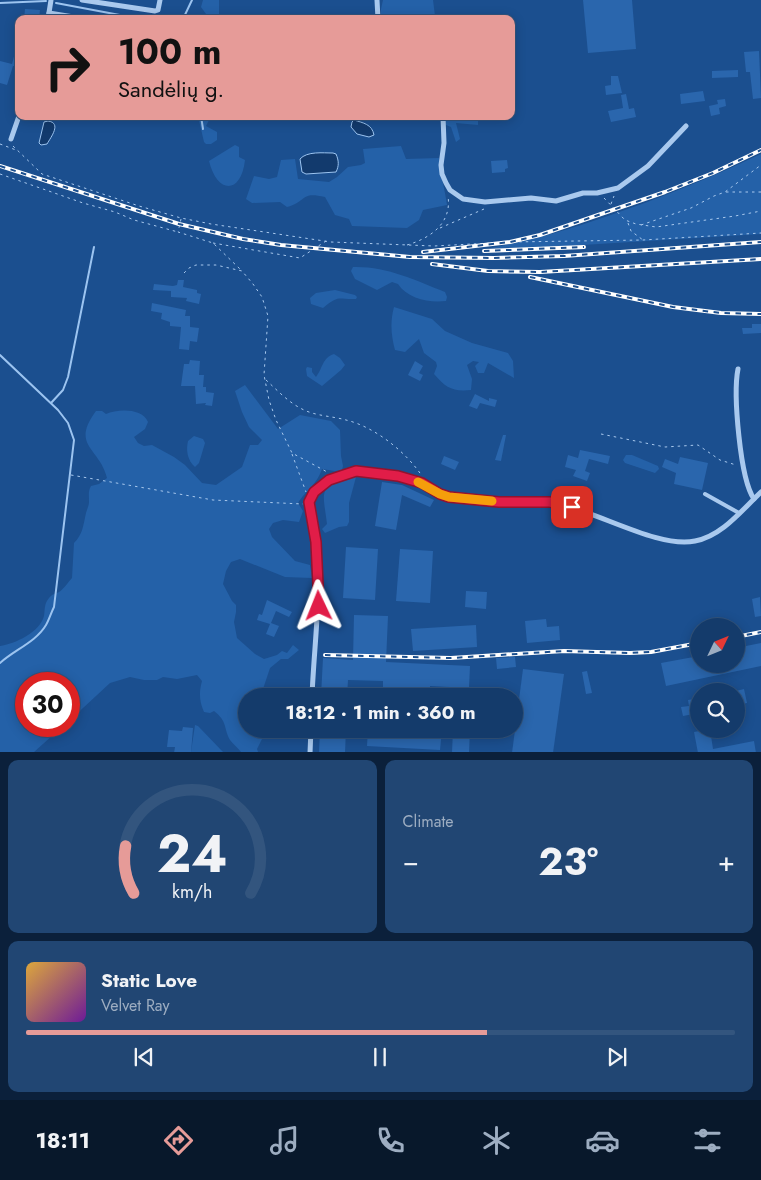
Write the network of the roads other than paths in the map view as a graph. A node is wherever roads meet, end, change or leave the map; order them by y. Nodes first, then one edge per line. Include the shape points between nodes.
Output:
1 (51, 0) edge
2 (82, 0) edge
3 (160, 0) edge
4 (377, 0) edge
5 (49, 15) edge
6 (378, 15) edge
7 (18, 120) edge
8 (443, 120) edge
9 (686, 126) dead end
10 (11, 139) road end
11 (738, 369) dead end
12 (761, 492) edge
13 (705, 494) dead end
14 (754, 499) junction
15 (739, 513) junction
16 (313, 688) edge
17 (311, 738) edge
18 (310, 752) edge

1 - 5 street
2 - 3 street via 155,11
4 - 6 street
7 - 10 street
8 - 9 street via 441,165 446,183 463,199 486,202 531,198 556,201 618,188 648,166
11 - 14 street via 738,430 748,486
12 - 14 street
13 - 15 lane
14 - 15 street
15 - 16 street via 709,538 681,542 649,535 555,503 449,497 422,483 398,476 356,471 338,477 322,484 309,502 316,542 319,606
17 - 18 street

